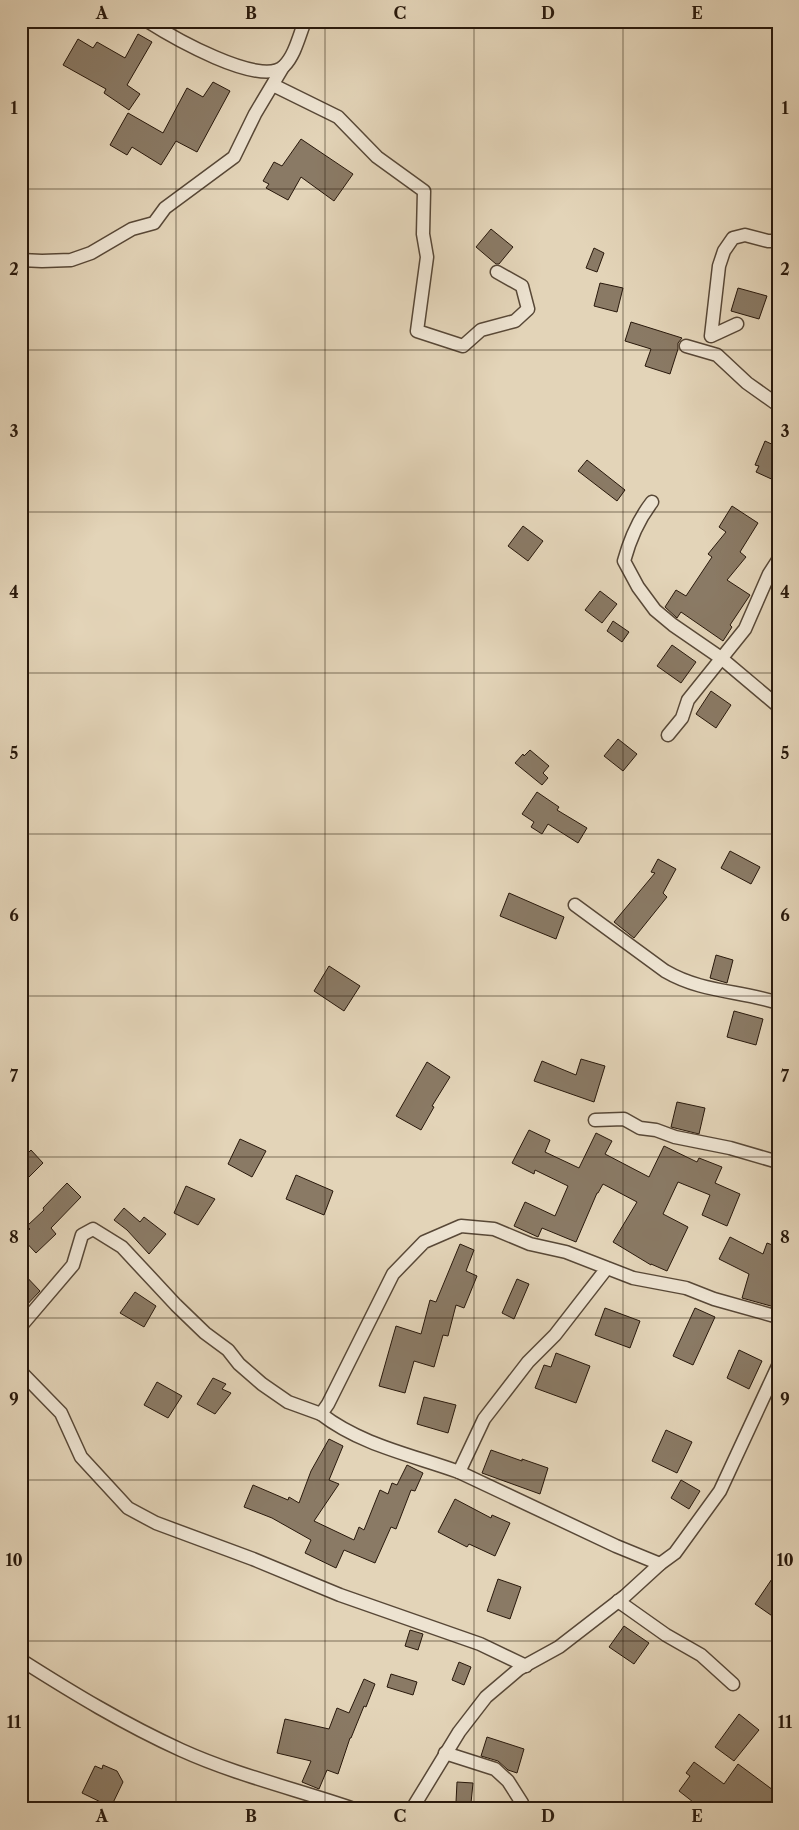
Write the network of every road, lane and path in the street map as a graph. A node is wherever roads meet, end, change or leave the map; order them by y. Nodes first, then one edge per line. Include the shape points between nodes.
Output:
1 (147, 21) edge
2 (305, 21) edge
3 (283, 67) junction
4 (273, 85) junction
5 (778, 241) edge
6 (21, 260) edge
7 (497, 272) dead end
8 (737, 324) dead end
9 (686, 346) dead end
10 (778, 405) edge
11 (652, 502) dead end
12 (778, 560) edge
13 (721, 658) junction
14 (778, 706) edge
15 (668, 735) dead end
16 (575, 905) dead end
17 (778, 1004) edge
18 (595, 1120) dead end
19 (778, 1162) edge
20 (607, 1268) junction
21 (778, 1317) edge
22 (21, 1326) edge
23 (778, 1366) edge
24 (21, 1372) edge
25 (321, 1414) junction
26 (458, 1472) junction
27 (660, 1564) junction
28 (618, 1601) junction
29 (21, 1660) edge
30 (526, 1666) junction
31 (733, 1684) dead end
32 (445, 1753) junction
33 (522, 1803) dead end
34 (354, 1809) edge
35 (412, 1809) edge

1 - 3 street via 220,60 270,73
2 - 3 street via 295,48
3 - 4 street
4 - 6 street via 234,157 165,208 154,223 132,229 91,253 71,260
4 - 7 street via 338,117 377,157 424,190 423,234 428,256 417,331 463,346 481,330 515,321 528,309 522,286
5 - 8 street via 745,235 733,238 724,251 719,266 711,336
9 - 10 street via 717,355
11 - 13 street via 630,539 624,561 655,610
12 - 13 street via 745,629
13 - 14 street
13 - 15 street via 688,700 682,718
16 - 17 street via 678,978 720,992
18 - 19 street via 624,1119 640,1128
20 - 21 street via 633,1278 686,1288
20 - 25 street via 494,1230 461,1226 424,1242 394,1274
20 - 26 street via 484,1419
22 - 25 street via 73,1265 82,1235 93,1228 122,1247 205,1333 228,1350 262,1384 288,1402
23 - 27 street via 720,1491 675,1554
24 - 30 street via 61,1413 81,1457 128,1508 156,1523 340,1595 480,1644
25 - 26 street via 338,1427 364,1439
26 - 27 street
27 - 28 street
28 - 30 street via 559,1647
28 - 31 street via 700,1655
29 - 34 street via 123,1722 182,1750
30 - 32 street via 486,1697
32 - 33 street via 495,1769 508,1781
32 - 35 street

